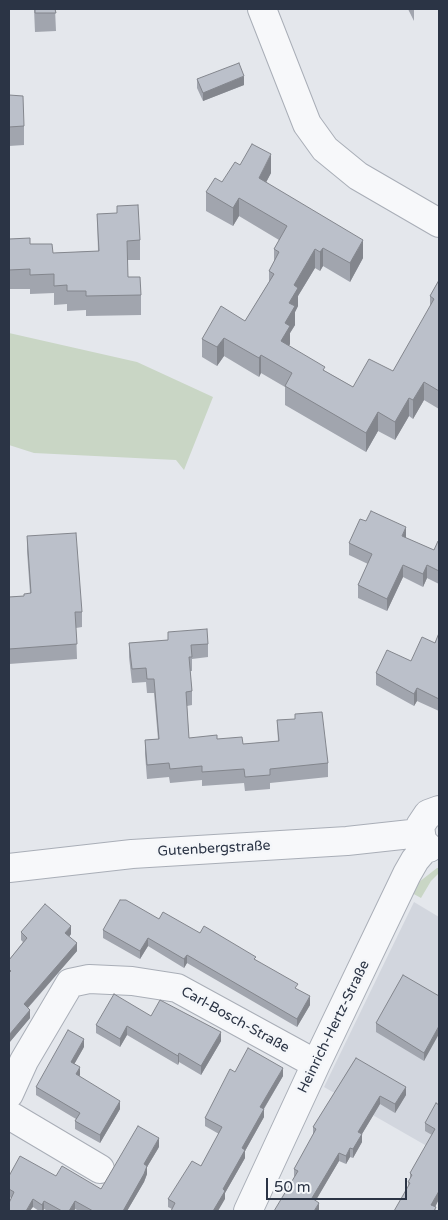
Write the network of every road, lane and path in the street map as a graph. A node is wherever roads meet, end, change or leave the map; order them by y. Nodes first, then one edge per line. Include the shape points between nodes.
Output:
1 (262, 9) edge
2 (439, 223) edge
3 (439, 810) edge
4 (428, 844) edge
5 (9, 868) edge
6 (316, 1064) junction
7 (9, 1094) edge
8 (9, 1115) edge
9 (100, 1169) dead end
10 (248, 1211) edge

1 - 2 street via 307,124 326,150 358,176
3 - 4 street, Heinrich-Hertz-Straße via 423,820
4 - 5 street, Gutenbergstraße via 346,841 132,854
4 - 6 street, Heinrich-Hertz-Straße via 415,860
6 - 7 street, Carl-Bosch-Straße via 177,988 89,979 70,983 24,1061
6 - 10 street, Heinrich-Hertz-Straße
8 - 9 street

